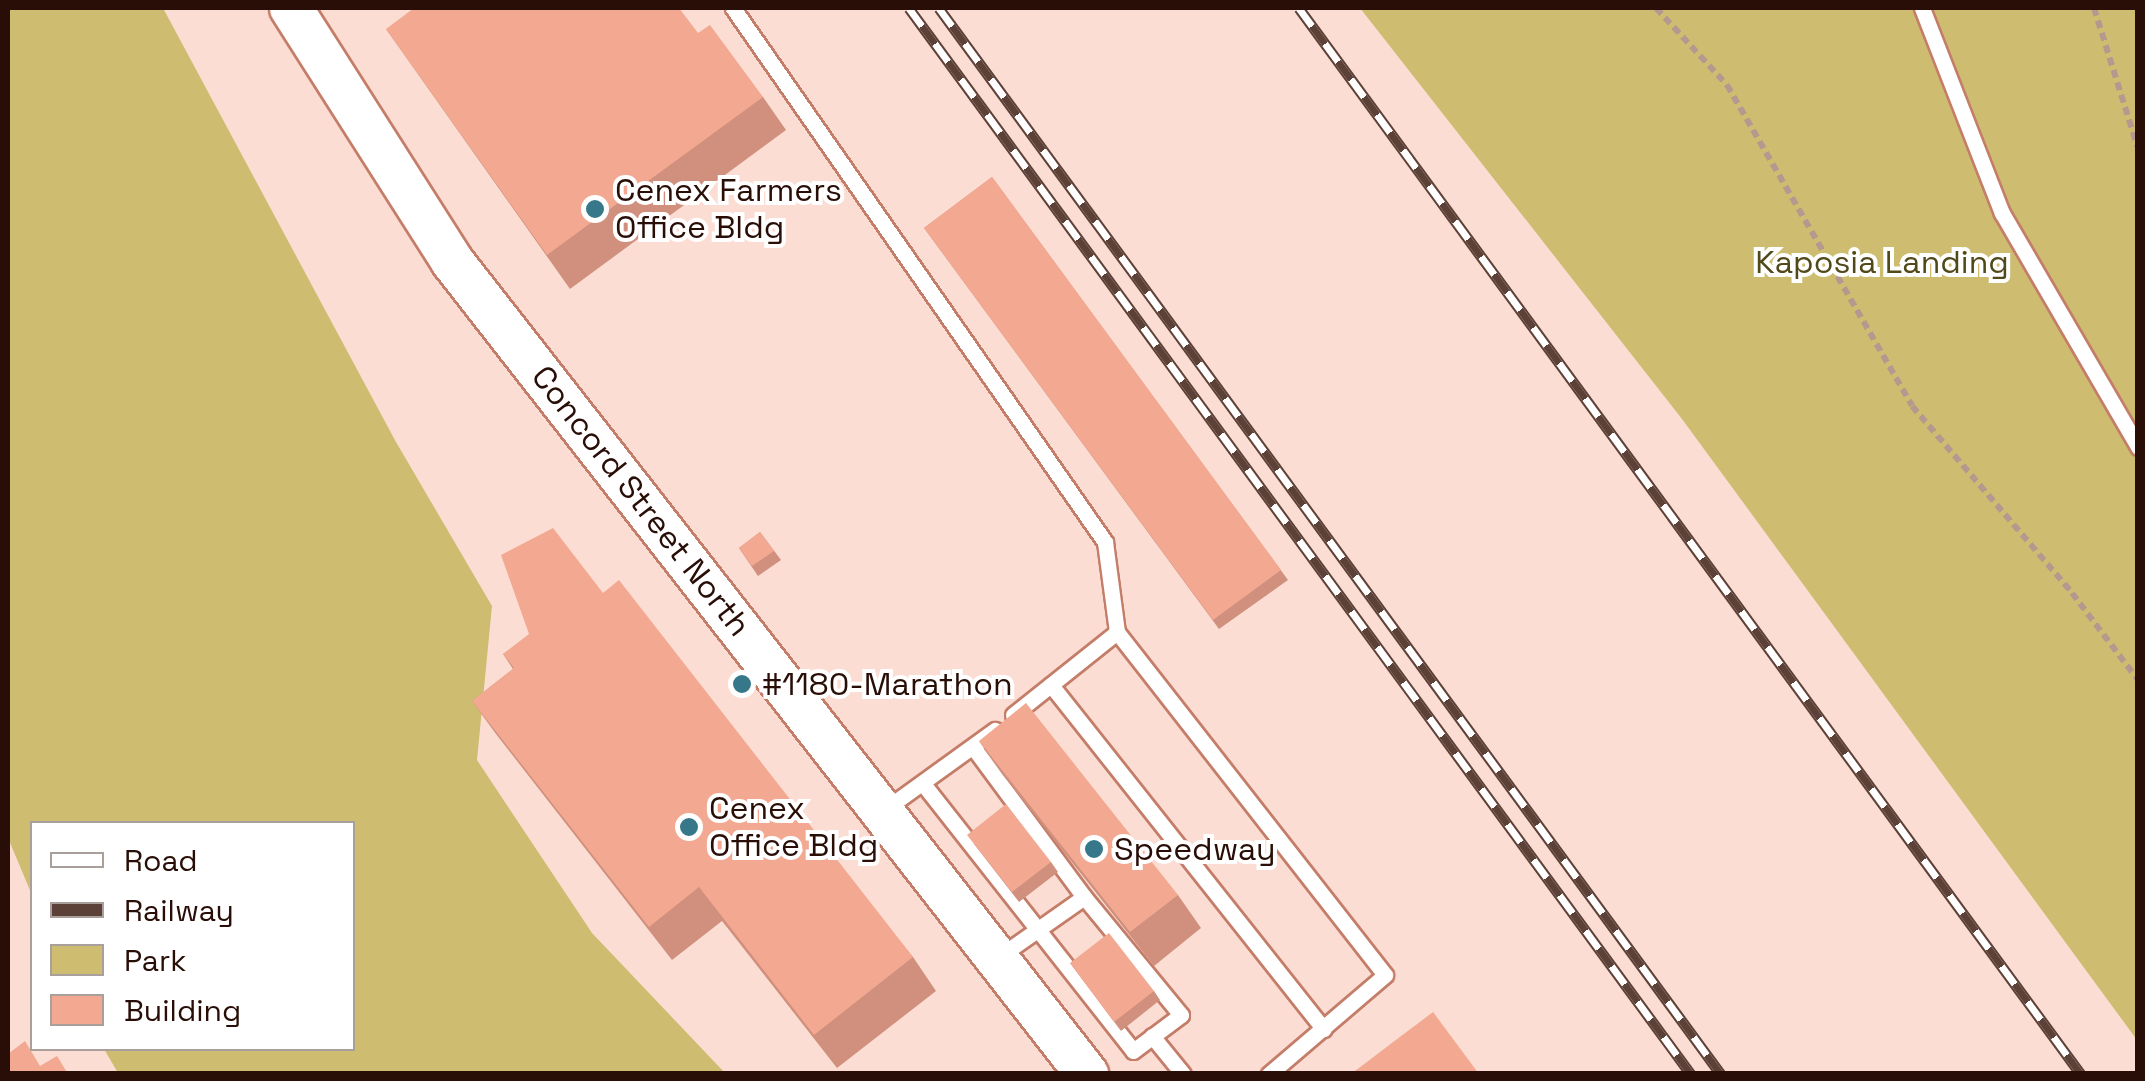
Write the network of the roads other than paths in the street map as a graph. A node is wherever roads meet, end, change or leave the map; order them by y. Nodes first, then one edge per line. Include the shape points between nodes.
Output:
1 (291, 8) edge
2 (733, 8) edge
3 (1922, 8) edge
4 (2138, 447) edge
5 (1118, 632) junction
6 (1051, 685) junction
7 (973, 748) junction
8 (924, 785) junction
9 (883, 810) junction
10 (1084, 897) junction
11 (1034, 932) junction
12 (997, 958) junction
13 (1324, 1029) junction
14 (1152, 1036) junction
15 (1087, 1074) edge
16 (1183, 1074) edge
17 (1269, 1074) edge

1 - 9 main road, Concord Street North via 452,261
2 - 5 lane via 1105,542
3 - 4 lane via 2002,213
5 - 6 lane
5 - 13 lane via 1386,975
6 - 7 lane
6 - 13 lane
7 - 8 lane
7 - 10 lane
8 - 9 lane
8 - 11 lane
9 - 12 main road, Concord Street North
10 - 11 lane
10 - 14 lane via 1181,1015
11 - 12 lane
11 - 14 lane via 1133,1051
12 - 15 main road, Concord Street North
13 - 17 lane
14 - 16 lane

